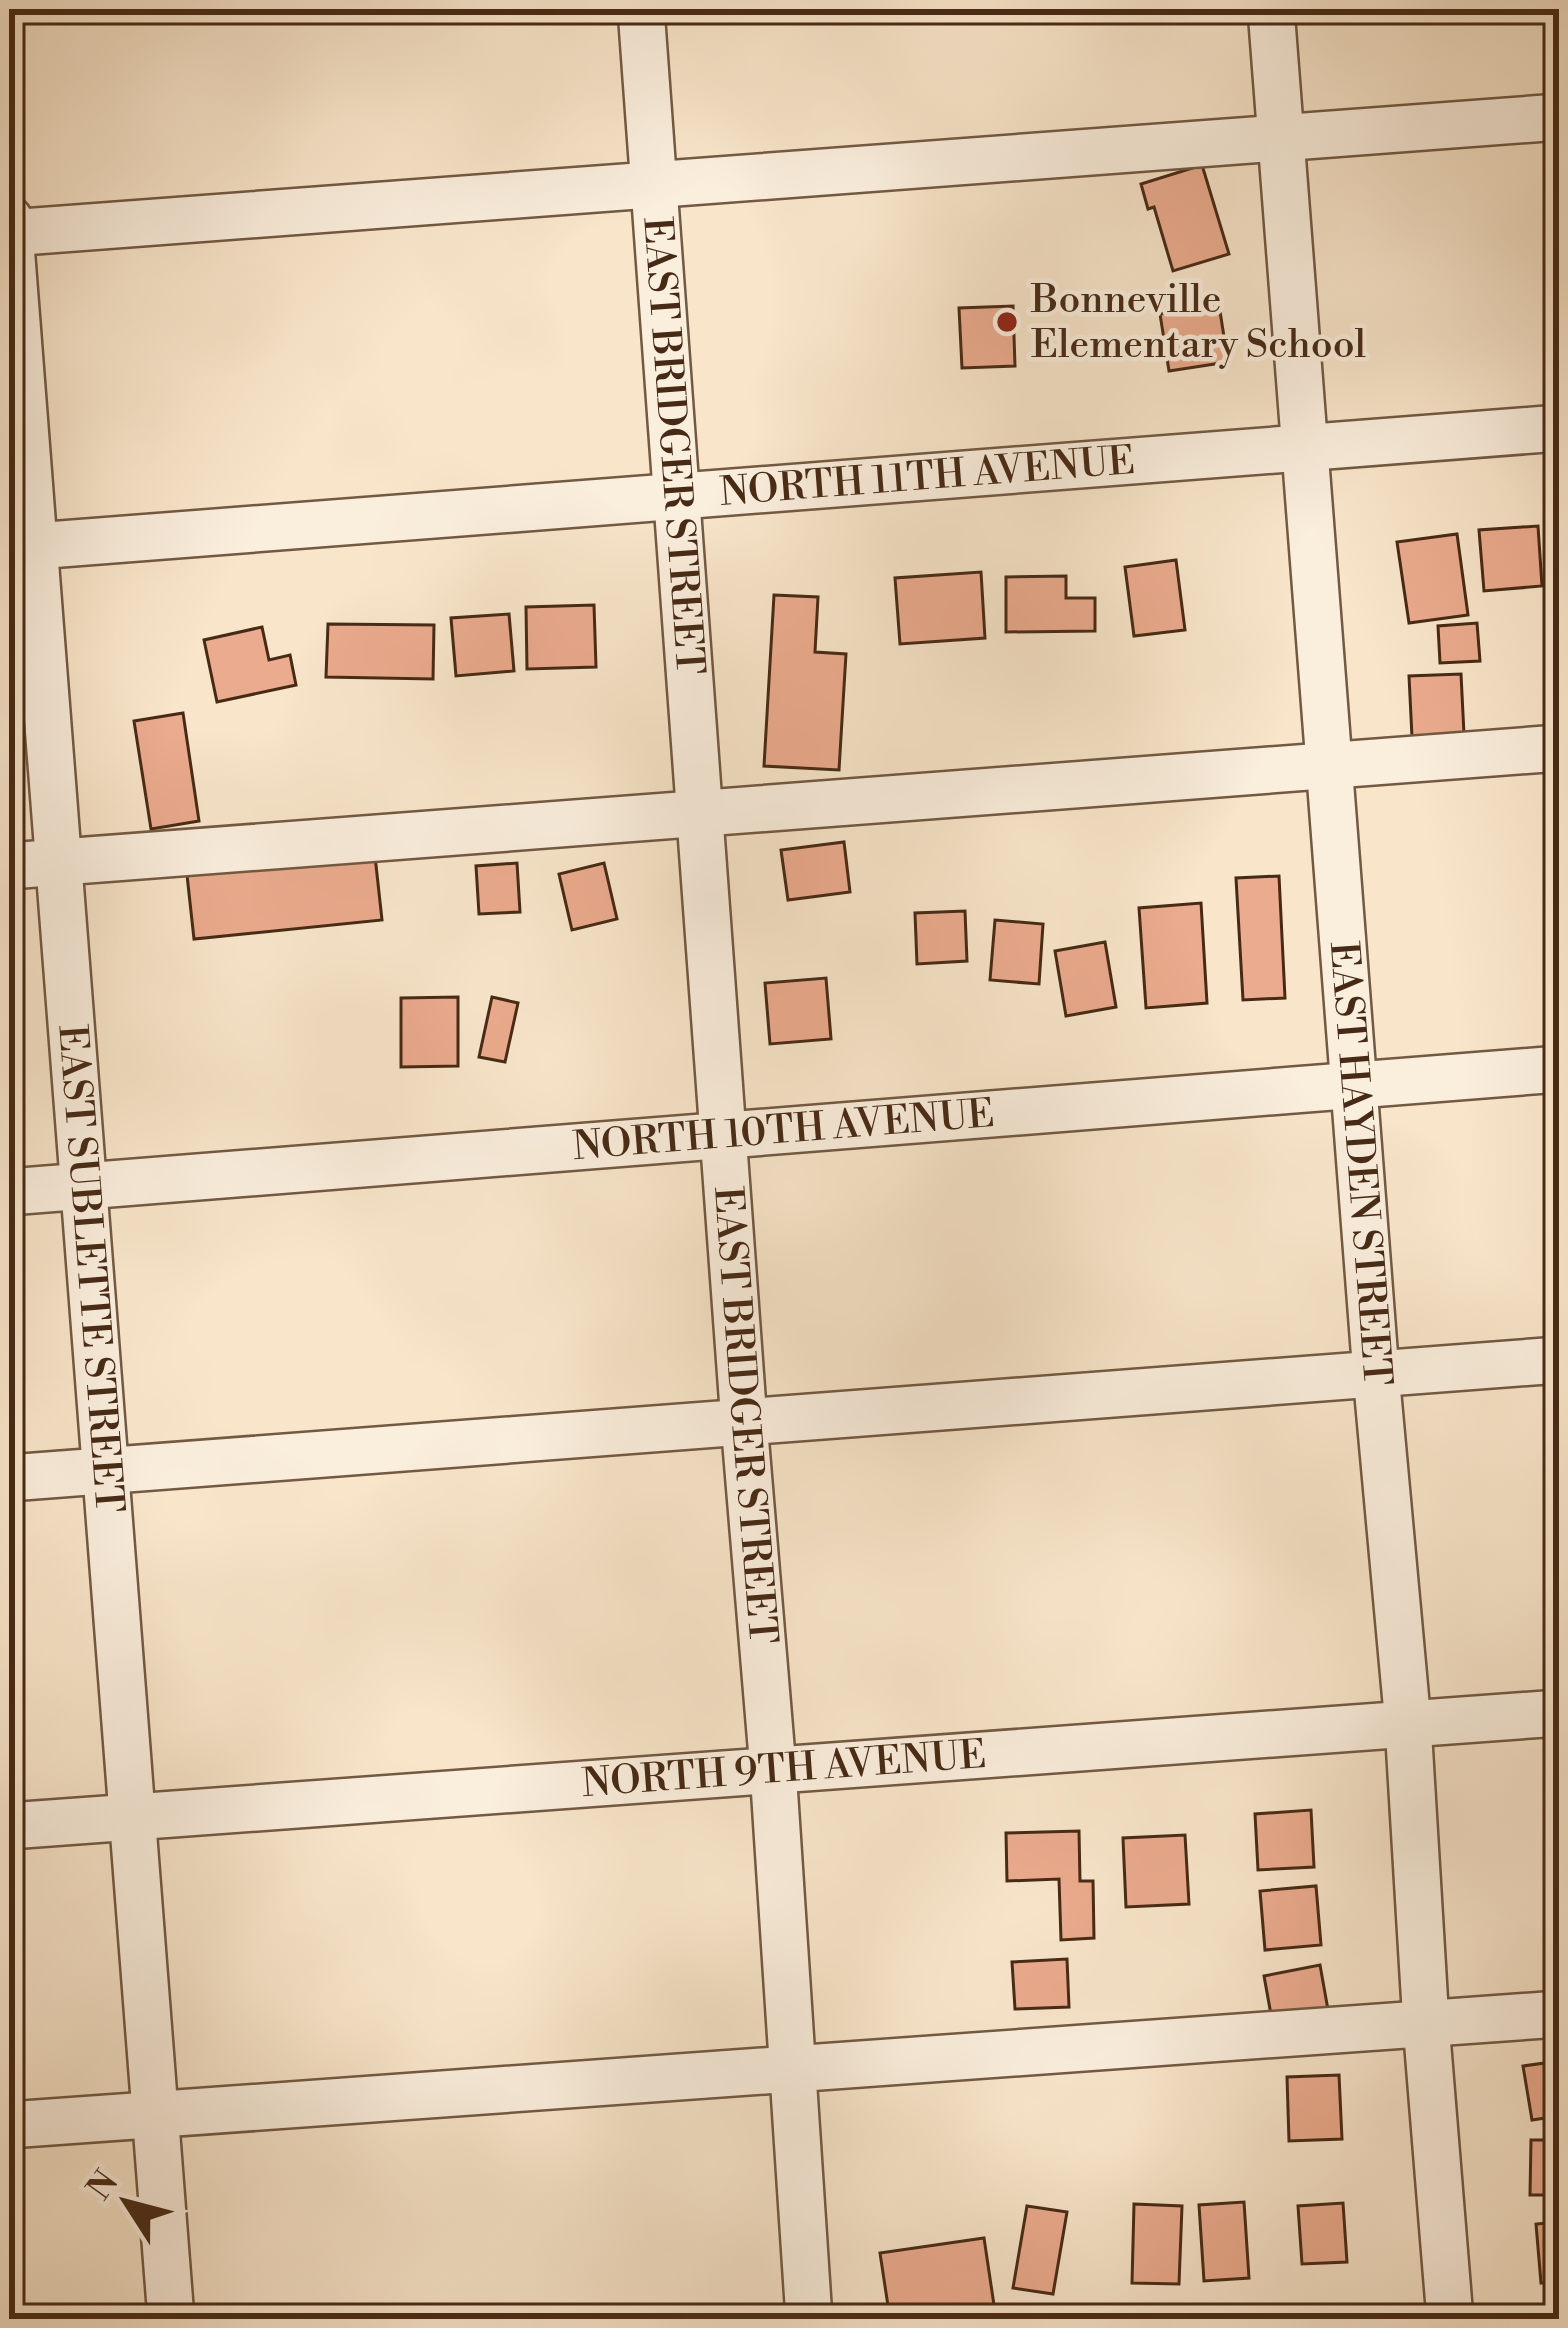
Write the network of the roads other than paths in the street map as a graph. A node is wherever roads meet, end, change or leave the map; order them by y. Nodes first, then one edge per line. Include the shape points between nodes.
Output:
1 (641, 9) edge
2 (1271, 9) edge
3 (1559, 118) edge
4 (1281, 138) junction
5 (653, 185) junction
6 (9, 219) edge
7 (10, 233) edge
8 (1559, 428) edge
9 (1305, 448) junction
10 (676, 496) junction
11 (22, 547) edge
12 (1559, 748) edge
13 (1329, 766) junction
14 (699, 814) junction
15 (58, 862) junction
16 (9, 866) edge
17 (1559, 1069) edge
18 (1354, 1085) junction
19 (723, 1135) junction
20 (83, 1186) junction
21 (9, 1192) edge
22 (1559, 1360) edge
23 (1376, 1374) junction
24 (744, 1422) junction
25 (105, 1471) junction
26 (9, 1478) edge
27 (1559, 1712) edge
28 (1408, 1724) junction
29 (773, 1769) junction
30 (132, 1817) junction
31 (9, 1826) edge
32 (1559, 2014) edge
33 (1426, 2024) junction
34 (791, 2069) junction
35 (155, 2115) junction
36 (9, 2126) edge
37 (171, 2319) edge
38 (809, 2319) edge
39 (1450, 2319) edge

1 - 5 street, EAST BRIDGER STREET
2 - 4 street, EAST HAYDEN STREET
3 - 4 street
4 - 5 street
4 - 9 street, EAST HAYDEN STREET
5 - 7 street
5 - 10 street, EAST BRIDGER STREET
6 - 7 street, EAST SUBLETTE STREET
7 - 11 street, EAST SUBLETTE STREET
8 - 9 street, NORTH 11TH AVENUE
9 - 10 street, NORTH 11TH AVENUE
9 - 13 street, EAST HAYDEN STREET
10 - 11 street, NORTH 11TH AVENUE
10 - 14 street, EAST BRIDGER STREET
11 - 15 street, EAST SUBLETTE STREET
12 - 13 street
13 - 14 street
13 - 18 street, EAST HAYDEN STREET
14 - 15 street
14 - 19 street, EAST BRIDGER STREET
15 - 16 street
15 - 20 street, EAST SUBLETTE STREET
17 - 18 street, NORTH 10TH AVENUE
18 - 19 street, NORTH 10TH AVENUE
18 - 23 street, EAST HAYDEN STREET
19 - 20 street, NORTH 10TH AVENUE
19 - 24 street, EAST BRIDGER STREET
20 - 21 street, NORTH 10TH AVENUE
20 - 25 street, EAST SUBLETTE STREET
22 - 23 street
23 - 24 street
23 - 28 street, EAST HAYDEN STREET
24 - 25 street
24 - 29 street, EAST BRIDGER STREET
25 - 26 street
25 - 30 street, EAST SUBLETTE STREET
27 - 28 street, NORTH 9TH AVENUE
28 - 29 street, NORTH 9TH AVENUE
28 - 33 street, EAST HAYDEN STREET
29 - 30 street, NORTH 9TH AVENUE
29 - 34 street, EAST BRIDGER STREET
30 - 31 street, NORTH 9TH AVENUE
30 - 35 street, EAST SUBLETTE STREET
32 - 33 street
33 - 34 street
33 - 39 street, EAST HAYDEN STREET
34 - 35 street
34 - 38 street, EAST BRIDGER STREET
35 - 36 street
35 - 37 street, EAST SUBLETTE STREET

